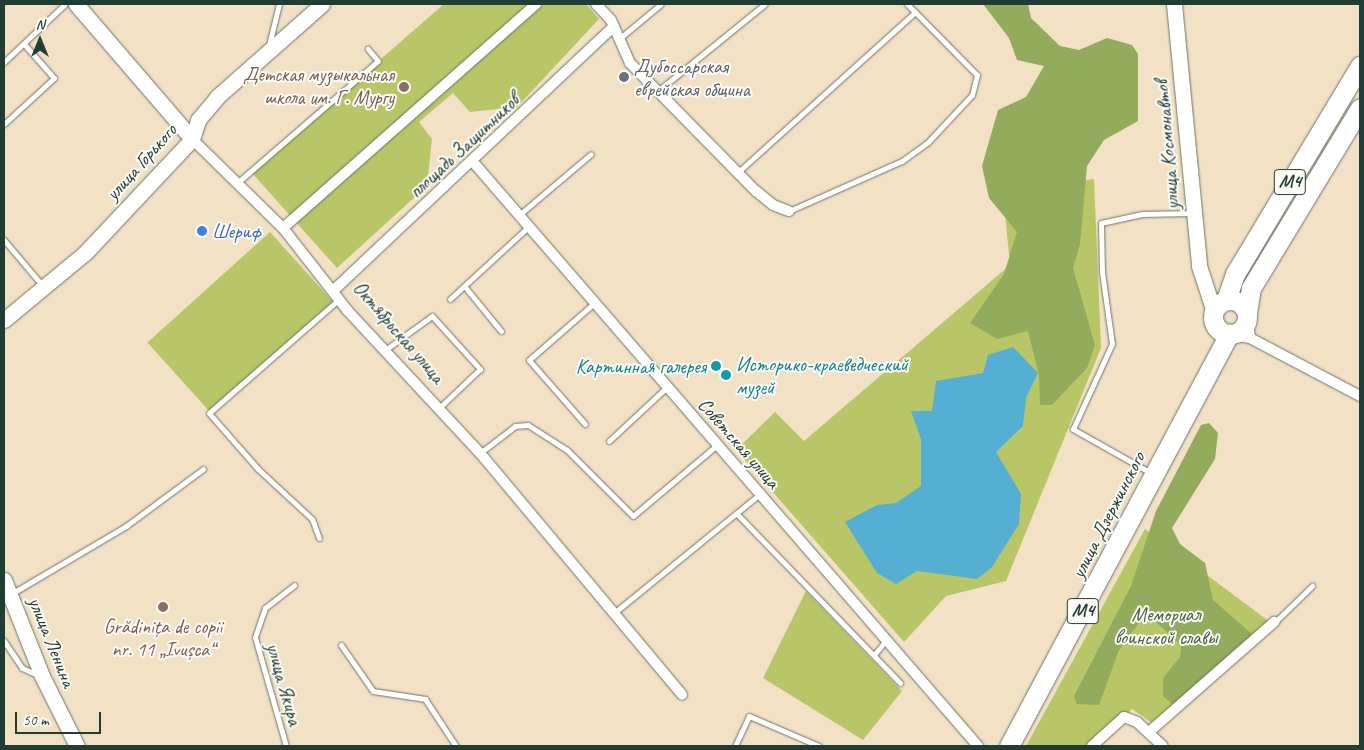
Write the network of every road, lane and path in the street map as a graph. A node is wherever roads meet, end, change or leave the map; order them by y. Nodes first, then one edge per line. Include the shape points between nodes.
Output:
1 (66, 4) edge
2 (76, 4) edge
3 (279, 4) edge
4 (322, 4) edge
5 (536, 4) edge
6 (596, 4) edge
7 (661, 4) edge
8 (765, 4) edge
9 (907, 4) edge
10 (1174, 4) edge
11 (915, 12) junction
12 (614, 26) junction
13 (620, 38) junction
14 (24, 44) junction
15 (368, 49) dead end
16 (267, 53) junction
17 (4, 62) edge
18 (1360, 66) edge
19 (659, 90) junction
20 (1360, 108) edge
21 (4, 124) edge
22 (192, 139) junction
23 (592, 154) dead end
24 (474, 162) junction
25 (737, 173) junction
26 (237, 183) junction
27 (789, 211) joint
28 (1193, 213) junction
29 (517, 217) junction
30 (283, 228) junction
31 (526, 228) junction
32 (4, 240) edge
33 (465, 287) junction
34 (45, 289) junction
35 (338, 294) junction
36 (450, 299) dead end
37 (593, 304) junction
38 (1247, 316) junction
39 (1222, 319) junction
40 (4, 320) edge
41 (501, 331) dead end
42 (1250, 338) junction
43 (385, 350) junction
44 (667, 387) junction
45 (1360, 396) edge
46 (439, 408) junction
47 (585, 424) dead end
48 (609, 441) dead end
49 (717, 444) junction
50 (480, 453) junction
51 (202, 469) dead end
52 (1154, 474) junction
53 (760, 494) junction
54 (737, 514) junction
55 (319, 538) dead end
56 (4, 580) edge
57 (294, 585) dead end
58 (1312, 586) dead end
59 (11, 594) junction
60 (614, 613) junction
61 (1274, 622) joint
62 (886, 640) junction
63 (4, 642) edge
64 (341, 645) dead end
65 (874, 655) junction
66 (42, 676) junction
67 (900, 683) dead end
68 (682, 695) dead end
69 (1149, 732) junction
70 (810, 745) edge
71 (77, 746) edge
72 (286, 746) edge
73 (456, 746) edge
74 (735, 746) edge
75 (819, 746) edge
76 (978, 746) edge
77 (1009, 746) edge
78 (1092, 746) edge
79 (1163, 746) edge

1 - 14 lane
2 - 22 street, Октябрьская улица
3 - 16 lane
4 - 16 street, улица Горького
5 - 30 street
6 - 12 street
7 - 13 lane
8 - 19 lane
9 - 11 lane
10 - 28 street, улица Космонавтов
11 - 25 lane
11 - 27 lane via 977,75 972,95 928,142 902,161
12 - 13 street
12 - 24 street, площадь Защитников
13 - 19 street via 630,63
14 - 17 lane
14 - 21 lane via 54,78
15 - 26 lane via 378,61
16 - 22 street, улица Горького via 217,97 198,120
18 - 39 highway, улица Дзержинского / M4 via 1235,274
19 - 25 street
20 - 38 highway, M4 via 1251,288
22 - 26 street, Октябрьская улица
22 - 34 street, улица Горького
23 - 29 lane
24 - 29 street, Советская улица
24 - 35 street, площадь Защитников
25 - 27 street via 773,206
26 - 30 street, Октябрьская улица
28 - 39 street, улица Космонавтов via 1202,282
28 - 52 lane via 1142,214 1102,223 1102,272 1112,344 1073,428
29 - 31 street, Советская улица
30 - 35 street, Октябрьская улица
31 - 33 lane
31 - 37 street, Советская улица
32 - 34 lane
33 - 36 lane
33 - 41 lane
34 - 40 street, улица Горького
35 - 43 street, Октябрьская улица
35 - 55 lane via 209,413 258,469 312,519
37 - 44 street, Советская улица
37 - 47 lane via 529,360
38 - 39 highway via 1243,328
38 - 39 highway via 1236,301
38 - 42 street
39 - 42 street
39 - 52 highway, улица Дзержинского / M4 via 1215,355
42 - 45 street
43 - 46 street, Октябрьская улица
43 - 46 lane via 432,316 480,369
44 - 48 lane
44 - 49 street, Советская улица
46 - 50 street, Октябрьская улица
49 - 50 lane via 633,516 567,450 528,425 515,426
49 - 53 street, Советская улица
50 - 60 street, Октябрьская улица
51 - 59 lane via 126,526
52 - 77 highway, улица Дзержинского / M4
53 - 54 lane
53 - 62 street, Советская улица
54 - 60 lane
54 - 65 lane
56 - 59 street, улица Ленина
57 - 72 lane, улица Якира via 265,608 255,637
58 - 61 lane
59 - 66 street, улица Ленина
60 - 68 street, Октябрьская улица
61 - 69 street
62 - 65 lane
62 - 76 street, Советская улица
63 - 66 lane via 22,668
64 - 73 lane via 373,692 425,699
65 - 67 lane
66 - 71 street, улица Ленина
69 - 78 street via 1124,717
69 - 79 street
70 - 74 lane via 749,716
70 - 75 lane

